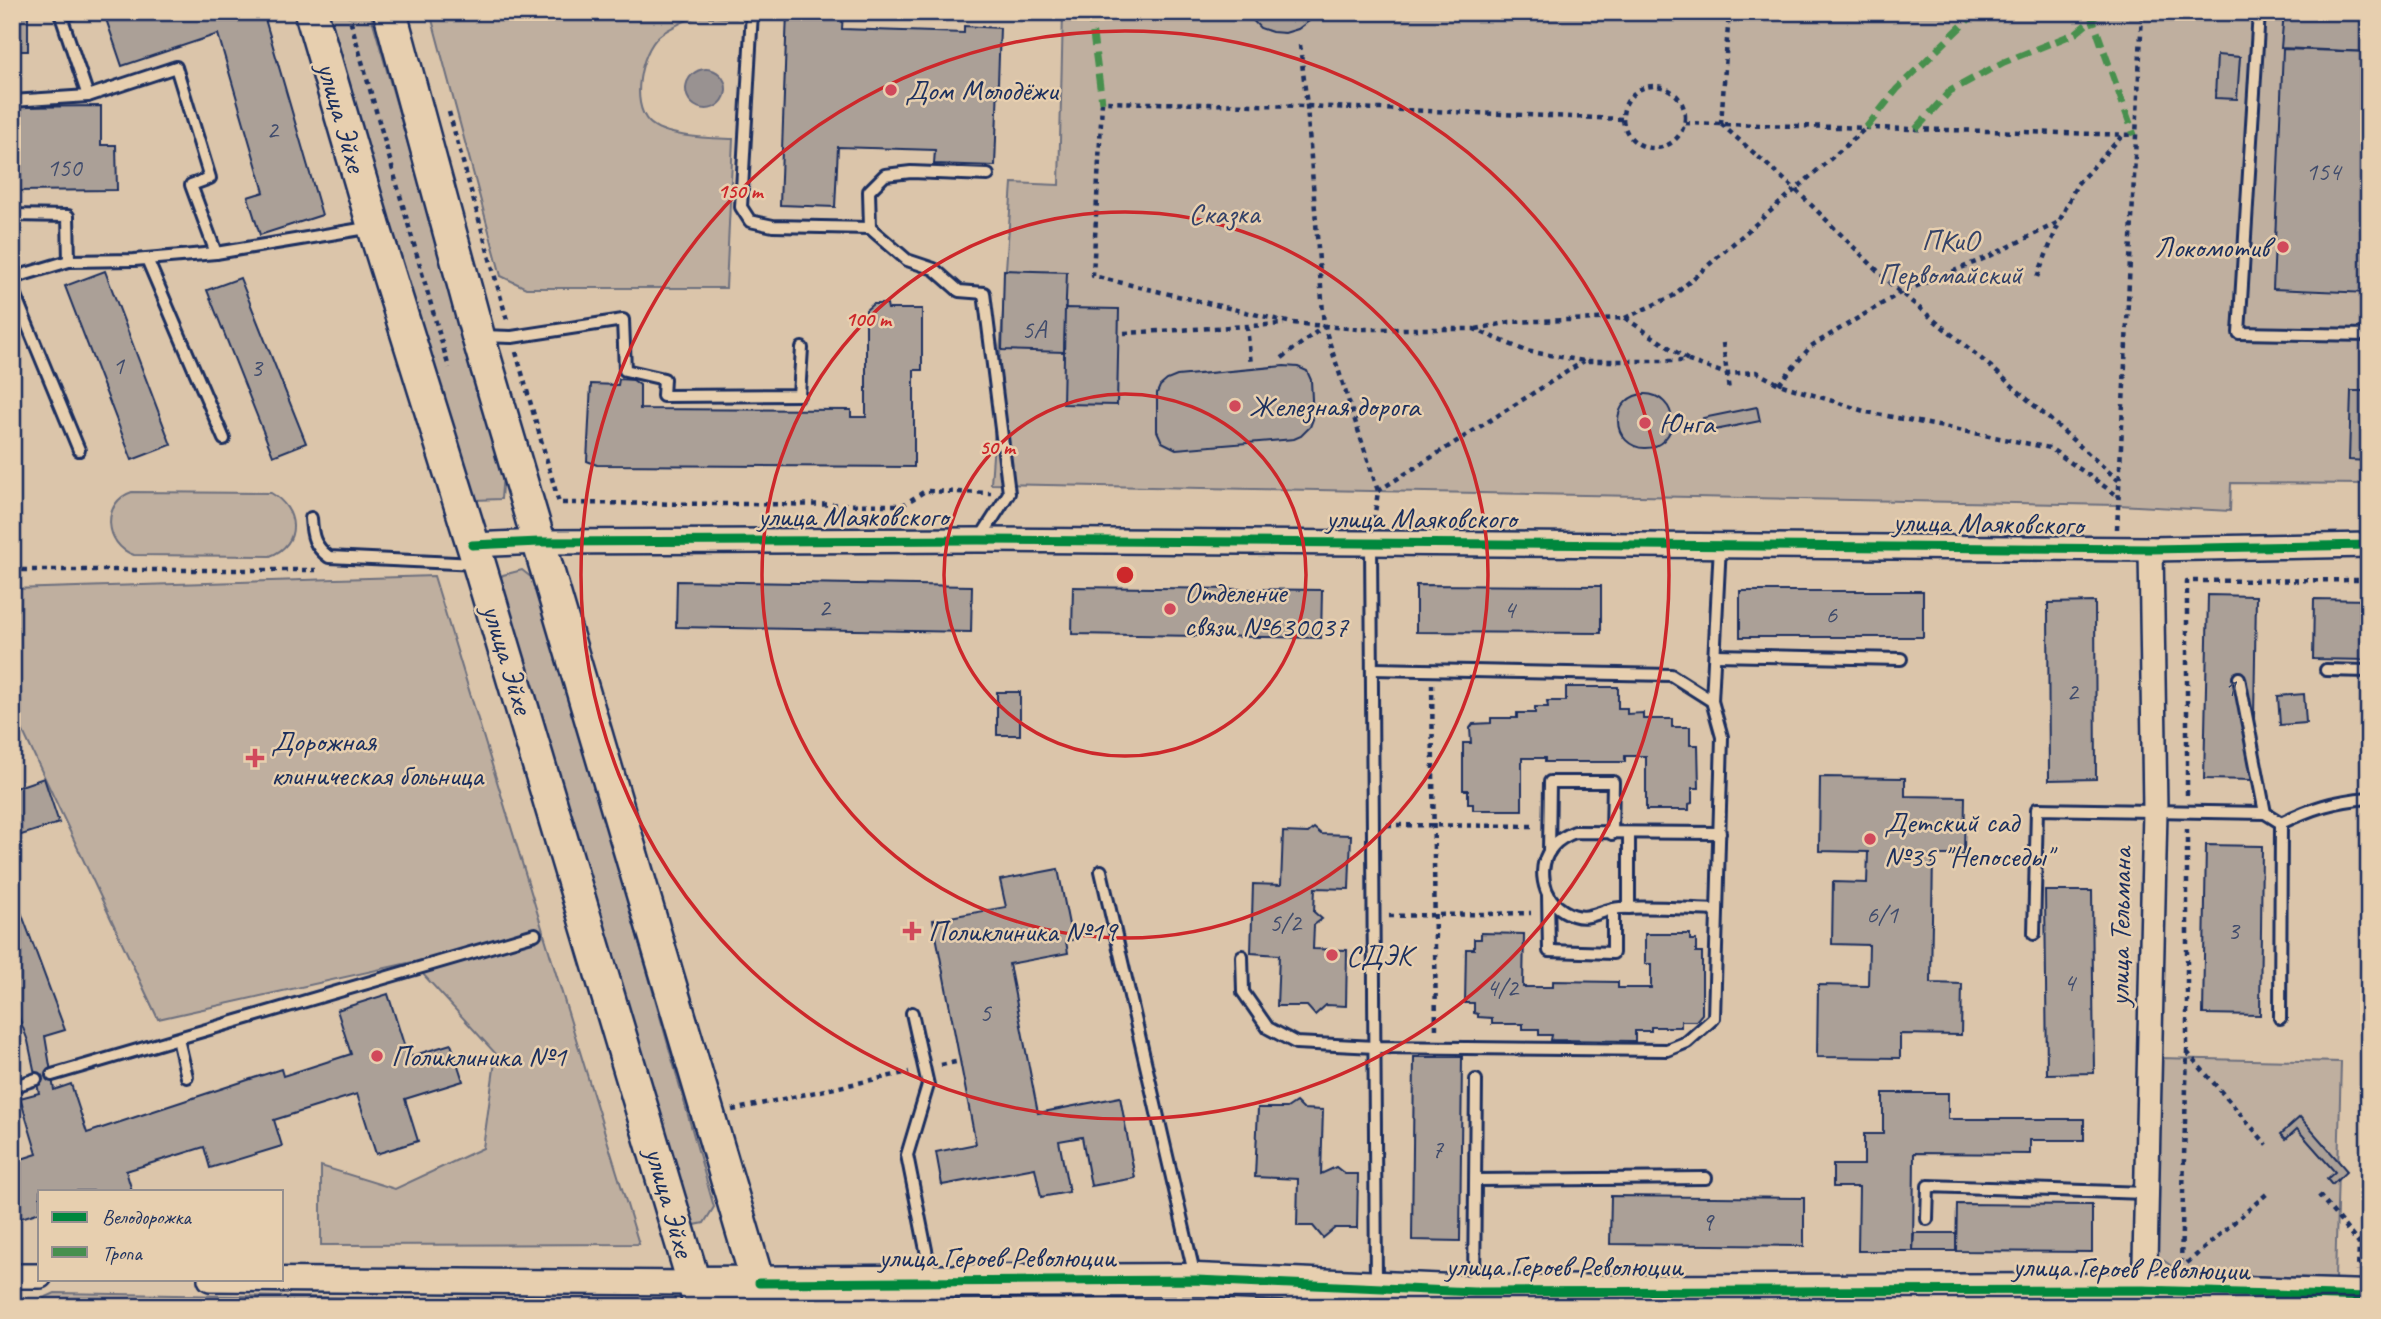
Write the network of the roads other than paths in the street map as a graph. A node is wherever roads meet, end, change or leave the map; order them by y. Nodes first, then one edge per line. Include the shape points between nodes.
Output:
1 (74, 12) edge
2 (311, 12) edge
3 (390, 12) edge
4 (752, 12) edge
5 (2259, 12) edge
6 (88, 96) junction
7 (12, 101) edge
8 (988, 175) dead end
9 (12, 215) edge
10 (374, 227) junction
11 (870, 228) junction
12 (216, 253) junction
13 (147, 259) junction
14 (69, 261) junction
15 (12, 278) edge
16 (12, 288) edge
17 (2369, 335) edge
18 (478, 336) junction
19 (802, 348) dead end
20 (224, 439) dead end
21 (79, 450) dead end
22 (311, 518) dead end
23 (979, 540) junction
24 (539, 542) junction
25 (1371, 542) junction
26 (1720, 545) junction
27 (2369, 545) edge
28 (2151, 550) junction
29 (476, 554) junction
30 (1715, 655) junction
31 (1901, 659) dead end
32 (1372, 668) junction
33 (2326, 670) dead end
34 (2369, 671) edge
35 (2239, 678) dead end
36 (1713, 701) junction
37 (2369, 798) edge
38 (2155, 810) junction
39 (2265, 813) junction
40 (2281, 823) junction
41 (1720, 833) junction
42 (1612, 834) junction
43 (1629, 834) junction
44 (1549, 852) junction
45 (1101, 871) dead end
46 (1705, 875) dead end
47 (1718, 875) junction
48 (1548, 894) junction
49 (1629, 908) junction
50 (1613, 909) junction
51 (1717, 910) junction
52 (534, 934) dead end
53 (2034, 934) dead end
54 (1242, 956) dead end
55 (912, 1013) dead end
56 (2280, 1018) dead end
57 (178, 1039) junction
58 (1375, 1047) junction
59 (52, 1075) dead end
60 (187, 1077) dead end
61 (36, 1079) dead end
62 (1476, 1080) dead end
63 (12, 1087) edge
64 (1706, 1178) dead end
65 (1476, 1180) junction
66 (2146, 1193) junction
67 (1927, 1219) dead end
68 (13, 1276) edge
69 (38, 1276) edge
70 (270, 1280) edge
71 (1196, 1280) junction
72 (12, 1281) edge
73 (933, 1283) junction
74 (2363, 1285) edge
75 (1376, 1289) junction
76 (697, 1295) edge
77 (762, 1295) edge
78 (2143, 1298) edge
79 (1474, 1299) edge

1 - 6 lane via 61,16
2 - 10 main road, улица Эйхе
3 - 18 main road, улица Эйхе
4 - 11 lane via 741,206 751,221 773,226
5 - 17 lane via 2239,333
6 - 7 lane
6 - 12 lane via 176,67 210,178 191,185
8 - 11 lane via 885,174 869,191
9 - 14 lane via 68,216
10 - 12 lane
10 - 29 main road, улица Эйхе
11 - 23 lane via 906,260 934,269 959,291 984,293 1009,493
12 - 13 lane
13 - 14 lane
13 - 20 lane
14 - 15 lane
16 - 21 lane
18 - 19 lane via 512,337 623,320 625,370 663,379 663,396 799,395
18 - 24 main road, улица Эйхе
22 - 29 lane via 312,537 330,557
23 - 24 street, улица Маяковского
23 - 25 street, улица Маяковского
24 - 29 street, улица Маяковского
24 - 77 main road, улица Эйхе
25 - 26 street, улица Маяковского
25 - 32 lane
26 - 28 street, улица Маяковского
26 - 30 lane
27 - 28 street, улица Маяковского
28 - 38 street, улица Тельмана
29 - 76 main road, улица Эйхе
30 - 31 lane
30 - 36 lane
32 - 36 lane via 1671,675
32 - 58 lane
33 - 34 lane
35 - 39 lane
36 - 41 lane via 1723,737
37 - 40 lane via 2339,800
38 - 39 lane
38 - 53 lane via 2037,809
38 - 66 street, улица Тельмана
39 - 40 lane
40 - 56 lane
41 - 43 lane
41 - 47 lane
42 - 43 lane
42 - 44 lane via 1575,832
42 - 44 lane via 1613,782 1550,782
43 - 49 lane
44 - 48 lane via 1542,874
45 - 71 lane
46 - 47 lane
47 - 51 lane
48 - 50 lane via 1564,911 1578,916 1593,917
48 - 50 lane via 1549,951 1613,953
49 - 50 lane
49 - 51 lane
51 - 58 lane via 1714,1018 1687,1042 1667,1050
52 - 57 lane
54 - 58 lane via 1242,992 1268,1028 1297,1043
55 - 73 lane via 928,1085 907,1154
57 - 59 lane
57 - 60 lane
58 - 75 lane
61 - 63 lane
62 - 65 lane
64 - 65 lane
65 - 79 lane
66 - 67 lane via 1928,1186
66 - 78 street, улица Тельмана
68 - 69 street
68 - 72 lane
70 - 76 street, улица Героев Революции
71 - 73 main road, улица Героев Революции
71 - 75 main road, улица Героев Революции
73 - 77 main road, улица Героев Революции
74 - 78 main road, улица Героев Революции
75 - 79 main road, улица Героев Революции
76 - 77 main road, улица Героев Революции
78 - 79 main road, улица Героев Революции

